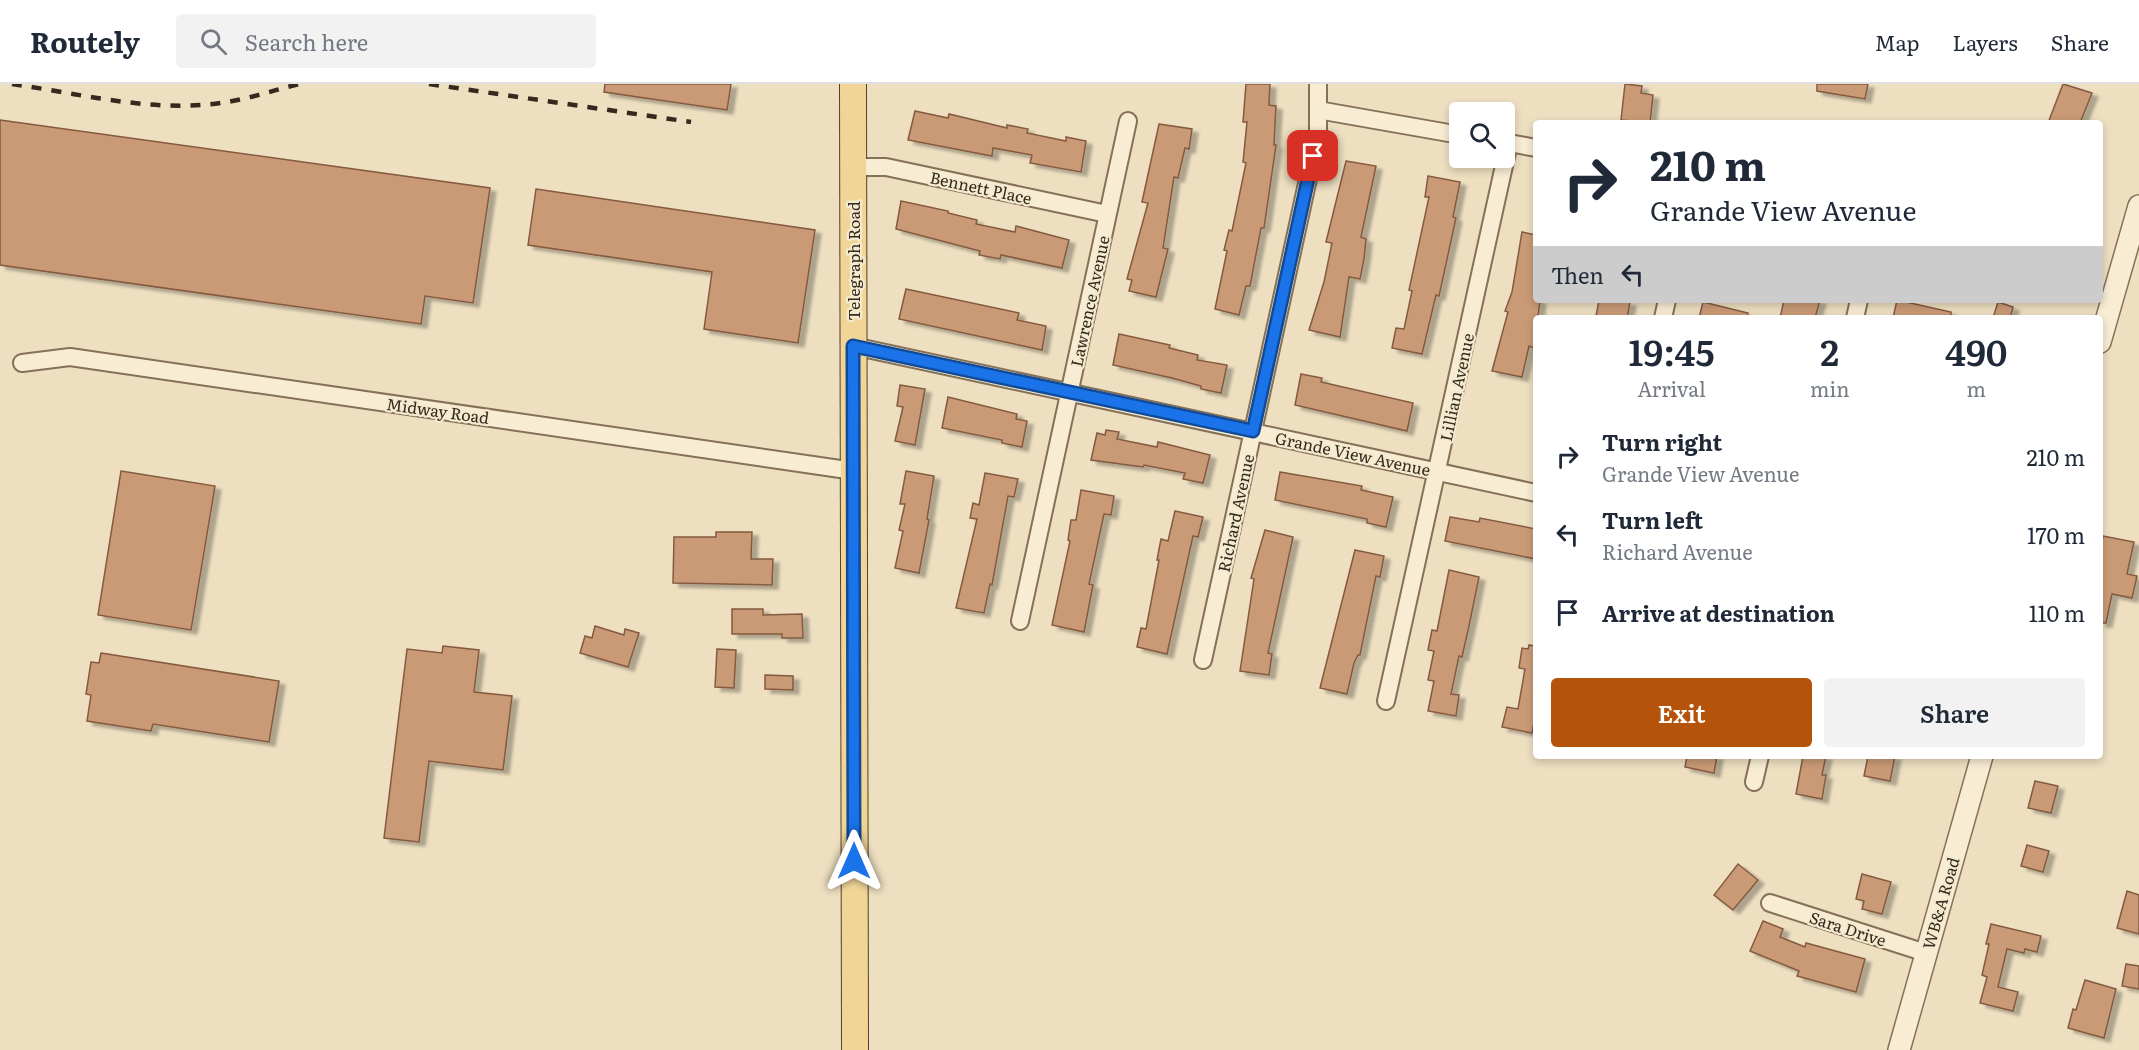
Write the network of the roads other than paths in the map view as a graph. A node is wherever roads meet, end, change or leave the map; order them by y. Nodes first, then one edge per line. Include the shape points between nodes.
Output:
1 (853, 84) edge
2 (1318, 84) edge
3 (1318, 110) junction
4 (1128, 121) dead end
5 (1449, 133) edge
6 (1515, 144) edge
7 (1533, 147) edge
8 (854, 167) junction
9 (1502, 168) edge
10 (2139, 206) edge
11 (1107, 213) junction
12 (2103, 332) edge
13 (853, 346) junction
14 (22, 363) dead end
15 (1070, 392) junction
16 (1253, 431) junction
17 (854, 471) junction
18 (1437, 471) junction
19 (1533, 493) edge
20 (1020, 621) dead end
21 (1203, 660) dead end
22 (1386, 701) dead end
23 (1759, 759) edge
24 (1981, 759) edge
25 (1754, 782) dead end
26 (1770, 903) dead end
27 (1926, 953) junction
28 (855, 1050) edge
29 (1899, 1050) edge

1 - 8 main road, Telegraph Road
2 - 3 street, Richard Avenue
3 - 5 street
3 - 16 street, Richard Avenue via 1318,133
4 - 11 street, Lawrence Avenue
6 - 7 street
8 - 11 street, Bennett Place via 886,166
8 - 13 main road, Telegraph Road
9 - 18 street, Lillian Avenue
10 - 12 street
11 - 15 street, Lawrence Avenue
13 - 15 street, Grande View Avenue
13 - 17 main road, Telegraph Road
14 - 17 street, Midway Road via 70,357
15 - 16 street, Grande View Avenue
15 - 20 street, Lawrence Avenue
16 - 18 street, Grande View Avenue
16 - 21 street, Richard Avenue
17 - 28 main road, Telegraph Road
18 - 19 street, Grande View Avenue
18 - 22 street, Lillian Avenue
23 - 25 street
24 - 27 street, WB&A Road
26 - 27 street, Sara Drive
27 - 29 street, WB&A Road

